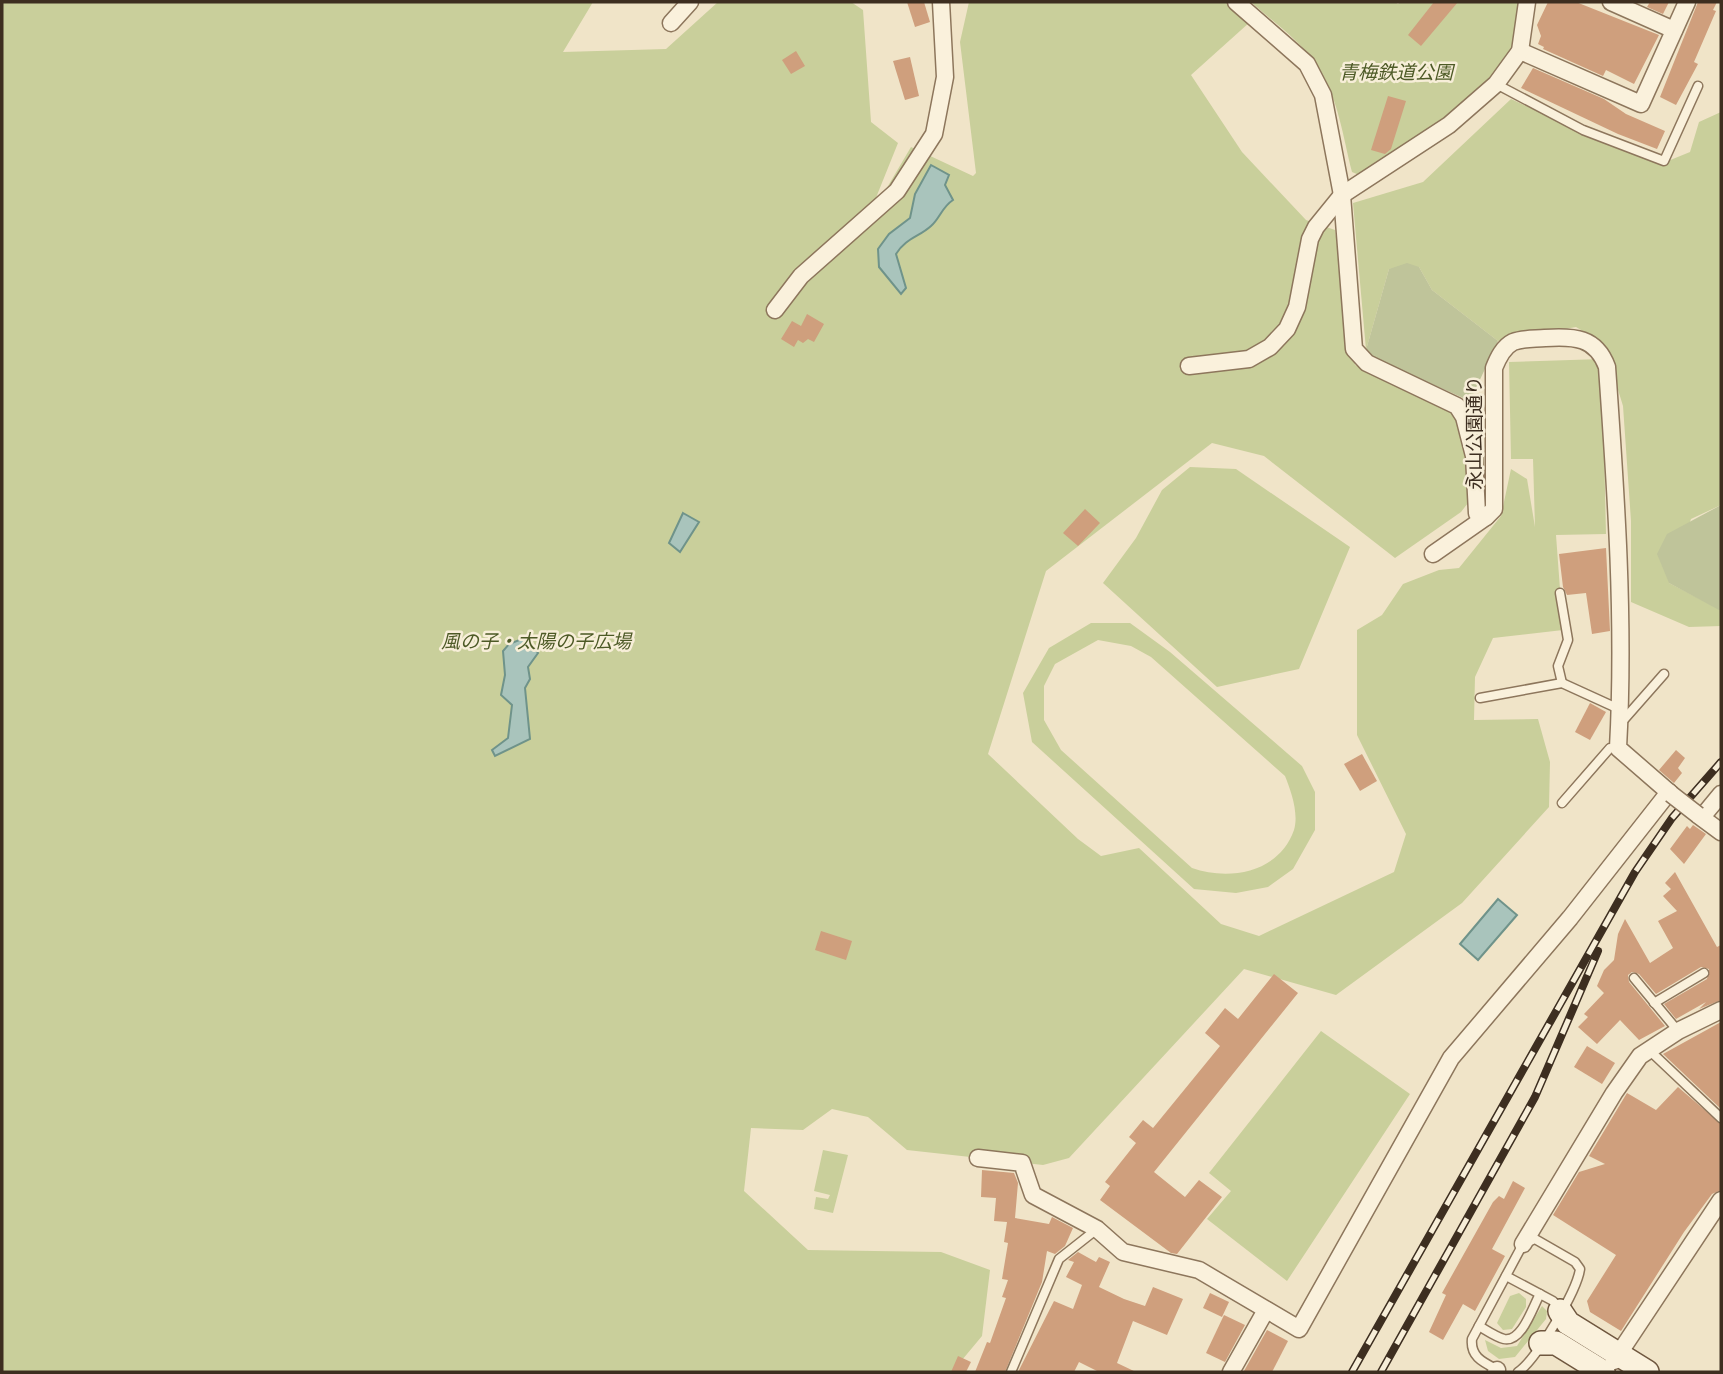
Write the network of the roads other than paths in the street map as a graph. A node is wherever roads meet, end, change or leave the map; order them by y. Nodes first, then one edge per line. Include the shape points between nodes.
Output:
1 (690, 2) edge
2 (941, 2) edge
3 (1236, 2) edge
4 (1527, 2) edge
5 (1611, 2) edge
6 (1687, 2) edge
7 (671, 23) dead end
8 (1674, 30) junction
9 (1520, 51) junction
10 (1496, 84) junction
11 (1698, 86) dead end
12 (1342, 195) junction
13 (775, 310) dead end
14 (1189, 366) dead end
15 (1486, 517) junction
16 (1433, 554) dead end
17 (1560, 593) dead end
18 (1664, 674) dead end
19 (1562, 683) junction
20 (1480, 698) dead end
21 (1619, 718) junction
22 (1618, 748) junction
23 (1670, 793) junction
24 (1721, 794) edge
25 (1562, 803) dead end
26 (1700, 816) junction
27 (1721, 832) edge
28 (1704, 973) dead end
29 (1634, 978) dead end
30 (1654, 1003) junction
31 (1721, 1010) edge
32 (1678, 1031) junction
33 (1648, 1049) junction
34 (1721, 1118) edge
35 (978, 1158) dead end
36 (1721, 1200) edge
37 (1097, 1229) junction
38 (1523, 1244) junction
39 (1506, 1276) junction
40 (1540, 1294) junction
41 (1266, 1310) junction
42 (1560, 1311) junction
43 (1479, 1326) junction
44 (1541, 1343) junction
45 (1609, 1366) edge
46 (1499, 1371) edge
47 (1011, 1372) edge
48 (1231, 1372) edge
49 (1518, 1372) edge
50 (1647, 1372) edge

1 - 7 street
2 - 13 street via 946,77 934,134 897,191 801,276
3 - 12 street, 永山公園通り via 1307,64 1331,123
4 - 9 street
5 - 8 street
6 - 8 street
8 - 9 street via 1642,104
9 - 10 street
10 - 11 lane via 1583,130 1664,162
10 - 12 street via 1449,125
12 - 14 street via 1310,239 1297,307 1287,330 1249,359
12 - 15 street, 永山公園通り via 1354,349 1367,363 1457,406 1474,456 1477,513
15 - 16 street
15 - 21 street, 永山公園通り via 1494,509 1496,494 1494,368 1498,358 1513,342 1524,339 1574,336 1586,340 1603,357 1606,367 1617,514
17 - 19 lane via 1568,640 1558,666
18 - 21 lane
19 - 20 lane
19 - 21 lane
21 - 22 street, 永山公園通り
22 - 23 street
22 - 25 lane via 1610,748
23 - 26 street, bridge
23 - 41 street via 1451,1058 1299,1329
24 - 26 street
26 - 27 street
28 - 30 lane
29 - 30 lane
30 - 32 lane
31 - 32 street
32 - 33 street
33 - 34 lane
33 - 38 street via 1614,1093
35 - 37 street via 1022,1163 1034,1195
36 - 45 street
37 - 41 street via 1123,1252 1199,1270
37 - 47 lane via 1059,1259
38 - 39 lane
38 - 42 lane via 1541,1241 1580,1269
39 - 40 lane
39 - 43 lane
40 - 42 lane
40 - 43 lane via 1513,1338 1505,1339
41 - 48 street
42 - 44 lane
42 - 45 main road
43 - 46 lane via 1472,1339 1473,1352
44 - 45 main road via 1556,1343
44 - 49 lane via 1529,1364
45 - 50 main road

